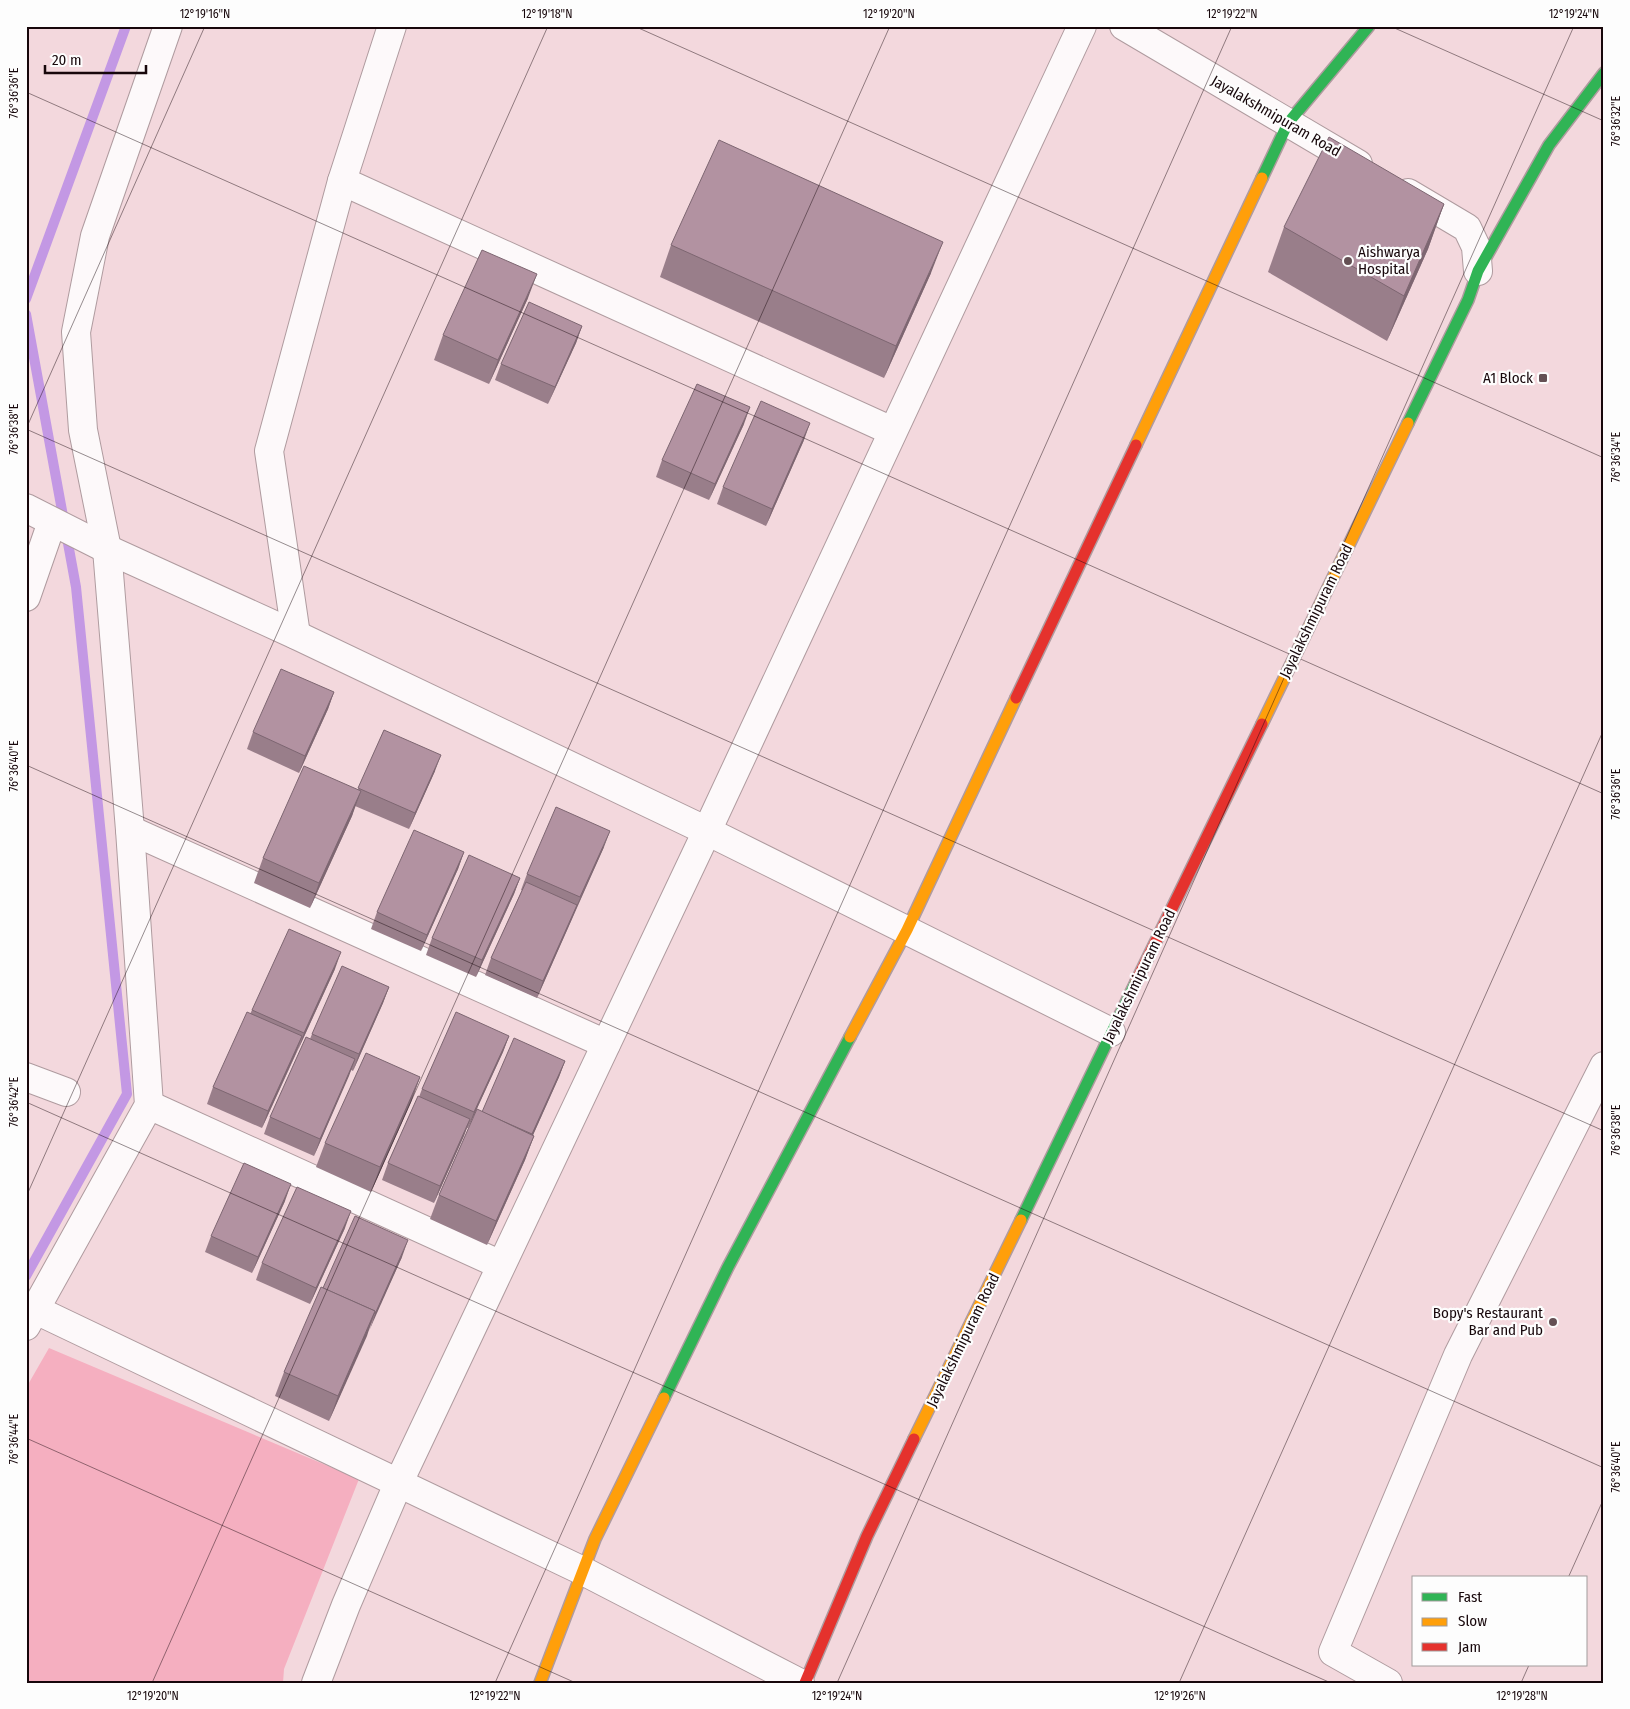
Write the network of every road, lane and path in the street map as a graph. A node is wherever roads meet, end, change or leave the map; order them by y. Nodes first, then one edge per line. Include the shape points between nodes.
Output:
1 (168, 26) edge
2 (392, 26) edge
3 (1082, 26) edge
4 (1124, 26) edge
5 (1369, 26) edge
6 (1604, 73) edge
7 (1288, 123) junction
8 (342, 180) junction
9 (1478, 271) junction
10 (892, 431) junction
11 (26, 508) edge
12 (52, 522) junction
13 (107, 549) junction
14 (26, 597) edge
15 (296, 635) junction
16 (130, 830) junction
17 (707, 831) junction
18 (907, 930) junction
19 (1111, 1032) junction
20 (606, 1044) junction
21 (1604, 1066) edge
22 (26, 1077) edge
23 (66, 1092) dead end
24 (150, 1105) junction
25 (501, 1265) junction
26 (31, 1318) edge
27 (398, 1484) junction
28 (583, 1571) junction
29 (316, 1683) edge
30 (540, 1683) edge
31 (800, 1683) edge
32 (805, 1683) edge
33 (1388, 1683) edge

1 - 13 street via 95,236 76,332 83,430
2 - 8 street
3 - 10 street
4 - 7 street, Jayalakshmipuram Road
5 - 7 street
6 - 9 street, Jayalakshmipuram Road via 1549,145
7 - 9 street, Jayalakshmipuram Road via 1467,228 1476,247
7 - 18 street
8 - 10 street
8 - 15 street via 269,451
9 - 19 street, Jayalakshmipuram Road via 1468,300
10 - 17 street
11 - 12 street
12 - 13 street
12 - 14 street
13 - 15 street
13 - 16 street
15 - 17 street
16 - 20 street
16 - 24 street
17 - 18 street
17 - 20 street
18 - 19 street
18 - 28 street via 728,1267 595,1539
19 - 32 street, Jayalakshmipuram Road via 867,1536
20 - 25 street
21 - 33 street via 1458,1355 1334,1652
22 - 23 street
24 - 25 street
24 - 26 street
25 - 27 street
26 - 27 street
27 - 28 street
27 - 29 street
28 - 30 street
28 - 31 street

